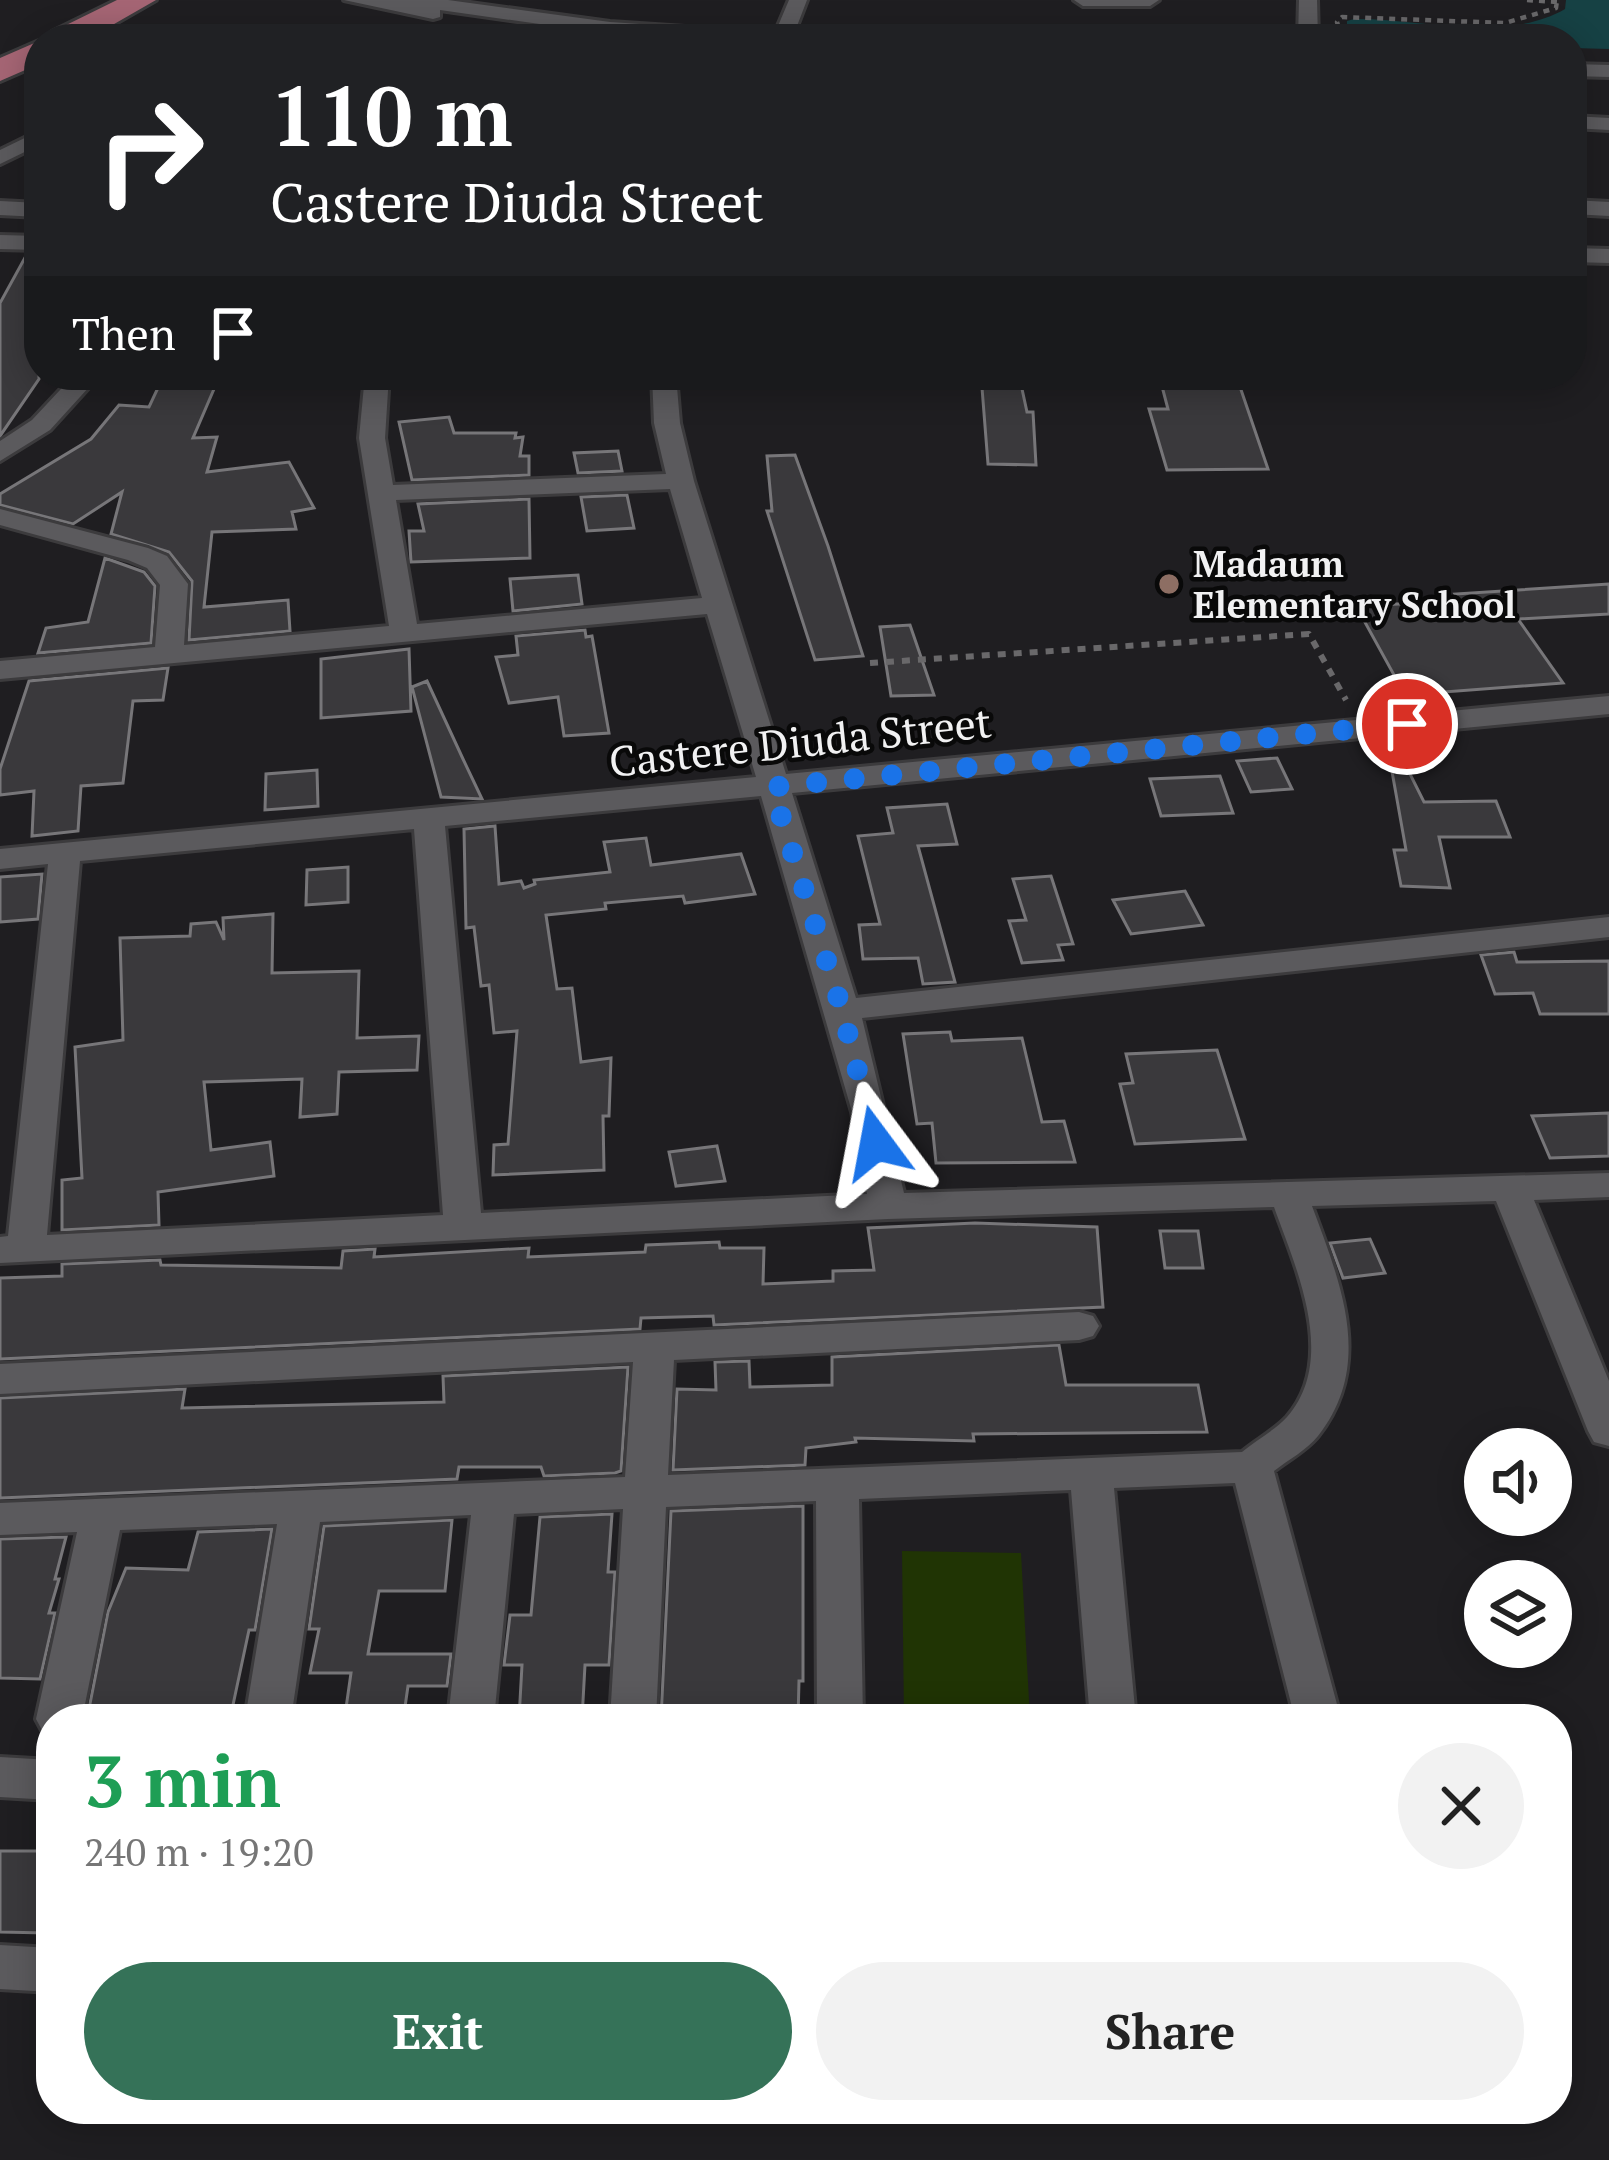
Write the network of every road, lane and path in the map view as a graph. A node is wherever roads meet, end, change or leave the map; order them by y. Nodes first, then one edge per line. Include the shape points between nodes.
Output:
1 (141, 0) edge
2 (353, 0) edge
3 (408, 0) edge
4 (1083, 0) edge
5 (1150, 0) edge
6 (1527, 0) edge
7 (1558, 1) edge
8 (93, 24) edge
9 (528, 24) edge
10 (581, 24) edge
11 (1339, 24) edge
12 (74, 390) edge
13 (374, 390) edge
14 (665, 390) edge
15 (0, 453) edge
16 (681, 481) junction
17 (379, 493) junction
18 (0, 518) edge
19 (718, 605) junction
20 (404, 633) junction
21 (169, 654) junction
22 (870, 663) dead end
23 (0, 670) edge
24 (1346, 700) dead end
25 (1609, 706) edge
26 (772, 787) junction
27 (429, 820) junction
28 (65, 853) junction
29 (0, 859) edge
30 (1609, 926) edge
31 (842, 1010) junction
32 (1609, 1186) edge
33 (1511, 1191) junction
34 (1289, 1196) junction
35 (888, 1206) junction
36 (463, 1225) junction
37 (13, 1249) edge
38 (1079, 1326) dead end
39 (654, 1347) junction
40 (0, 1379) edge
41 (1609, 1431) edge
42 (1252, 1467) junction
43 (1091, 1474) junction
44 (838, 1484) junction
45 (646, 1492) junction
46 (494, 1498) junction
47 (301, 1507) junction
48 (102, 1515) junction
49 (0, 1519) edge
50 (61, 1704) edge
51 (270, 1704) edge
52 (473, 1704) edge
53 (634, 1704) edge
54 (840, 1704) edge
55 (1112, 1704) edge
56 (1314, 1704) edge
57 (0, 1967) edge
58 (36, 1969) edge

1 - 8 main road
2 - 9 street
3 - 10 street
4 - 5 street
6 - 7 path
7 - 11 path via 1516,22 1349,16
12 - 15 street
13 - 17 street
14 - 16 street
16 - 17 street
16 - 19 street
17 - 20 street
18 - 21 street via 158,562 174,584
19 - 20 street
19 - 26 street
20 - 21 street
21 - 23 street
22 - 24 path via 1309,634
25 - 26 street, Castere Diuda Street
26 - 27 street, Castere Diuda Street
26 - 31 street
27 - 28 street, Castere Diuda Street
27 - 36 street
28 - 29 street, Castere Diuda Street
28 - 37 street
30 - 31 street
31 - 35 street
32 - 33 street
33 - 34 street
33 - 41 street
34 - 35 street
34 - 42 street via 1324,1300 1330,1370 1305,1424
35 - 36 street
36 - 37 street
38 - 39 street
39 - 40 street
39 - 45 street
42 - 43 street
42 - 56 street
43 - 44 street
43 - 55 street
44 - 45 street
44 - 54 street
45 - 46 street
45 - 53 street
46 - 47 street
46 - 52 street
47 - 48 street
47 - 51 street
48 - 49 street
48 - 50 street
57 - 58 street

